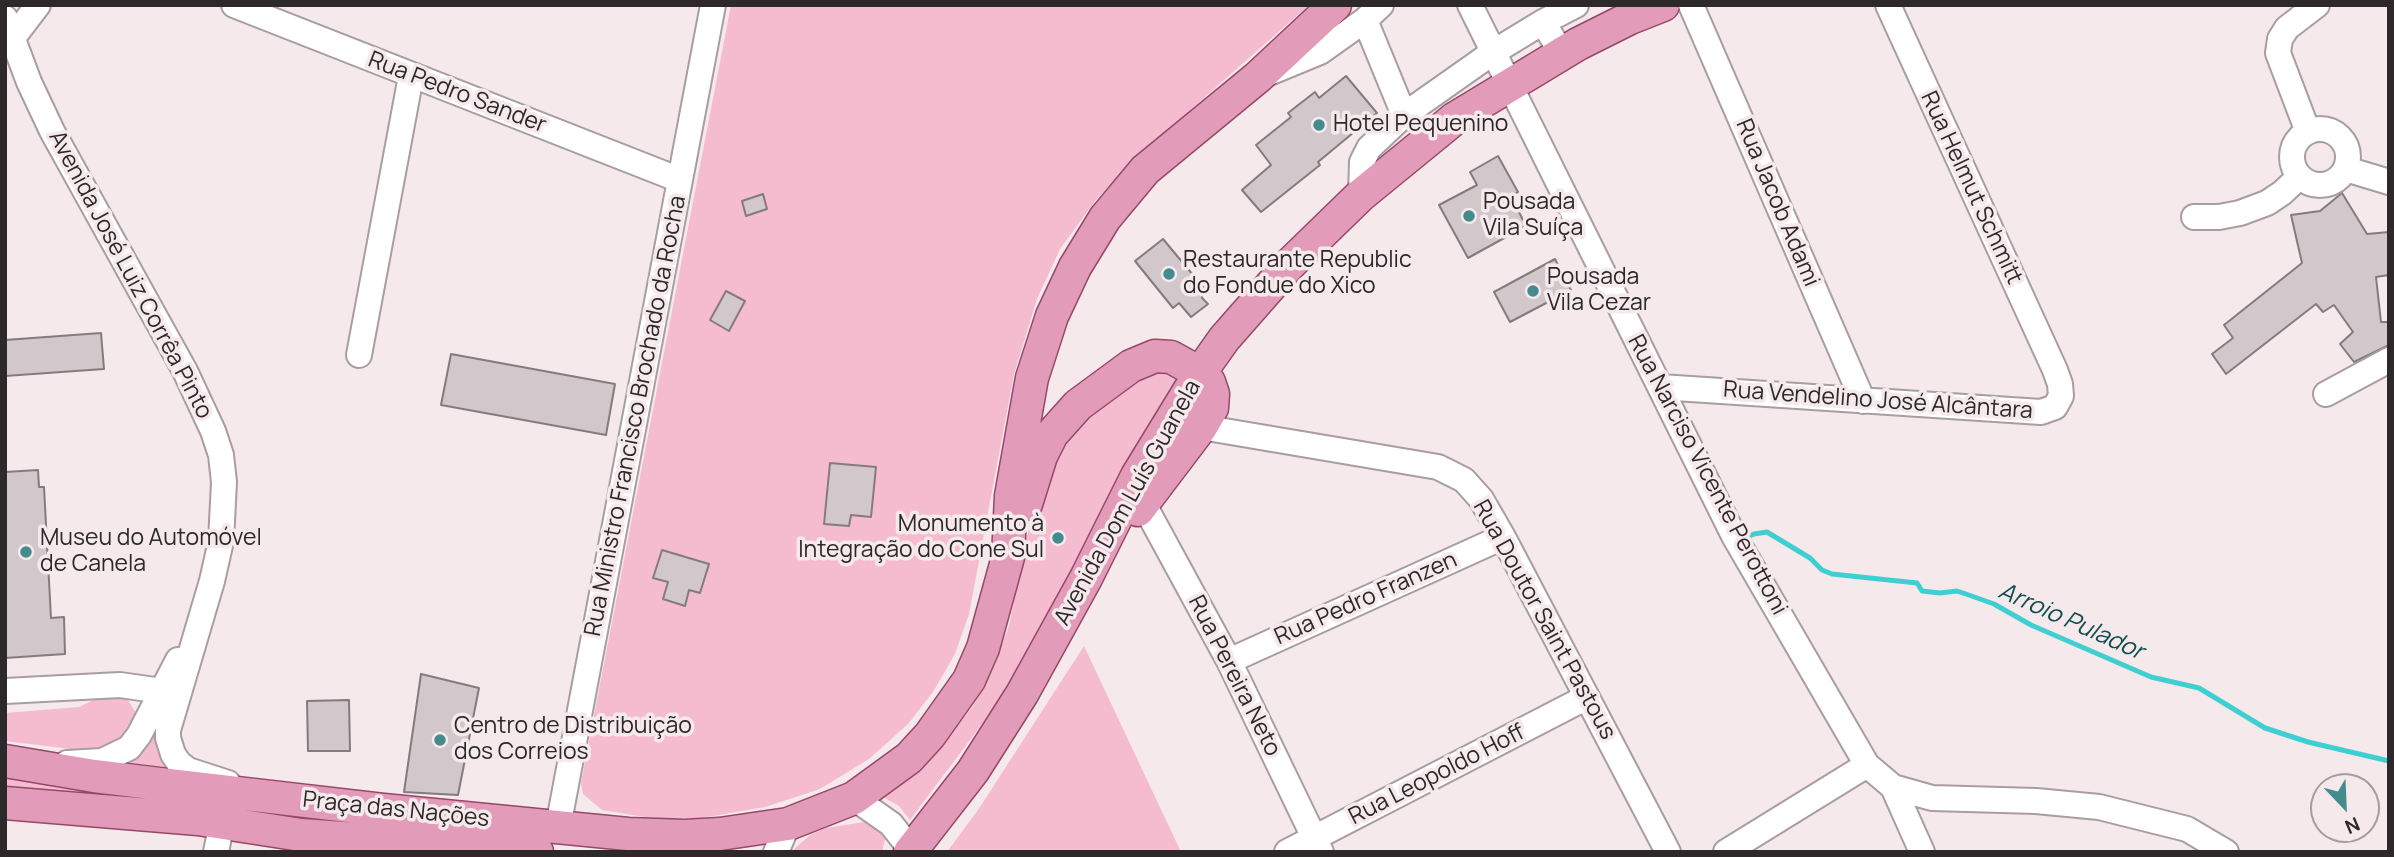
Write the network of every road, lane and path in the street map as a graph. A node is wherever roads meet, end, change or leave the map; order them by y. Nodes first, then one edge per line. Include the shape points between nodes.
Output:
1 (38, 5) edge
2 (234, 5) edge
3 (713, 5) edge
4 (1335, 5) edge
5 (1470, 5) edge
6 (1576, 5) edge
7 (1691, 5) edge
8 (1888, 5) edge
9 (2318, 5) edge
10 (1658, 6) edge
11 (1373, 13) edge
12 (1543, 22) junction
13 (9, 28) edge
14 (1492, 53) junction
15 (1562, 54) junction
16 (411, 76) junction
17 (1258, 77) junction
18 (1509, 86) junction
19 (1404, 115) junction
20 (2308, 132) junction
21 (2346, 169) junction
22 (2299, 177) junction
23 (680, 180) junction
24 (2389, 182) edge
25 (1361, 195) junction
26 (2194, 217) dead end
27 (359, 355) dead end
28 (2389, 360) edge
29 (2055, 370) joint
30 (1200, 373) junction
31 (1660, 387) junction
32 (2326, 394) dead end
33 (1863, 401) junction
34 (1201, 427) junction
35 (1143, 503) junction
36 (1503, 537) junction
37 (1008, 557) junction
38 (1087, 575) junction
39 (1229, 661) junction
40 (5, 691) edge
41 (171, 692) junction
42 (1587, 697) junction
43 (20, 763) edge
44 (1867, 765) junction
45 (1893, 787) junction
46 (265, 795) junction
47 (854, 798) junction
48 (5, 803) edge
49 (383, 810) junction
50 (558, 827) junction
51 (219, 837) edge
52 (782, 838) edge
53 (1318, 845) edge
54 (912, 851) edge
55 (537, 852) edge
56 (1287, 852) edge
57 (1668, 852) edge
58 (1726, 852) edge
59 (1922, 852) edge
60 (2226, 852) edge

1 - 13 street
2 - 16 street, Rua Pedro Sander
3 - 23 street, Rua Ministro Francisco Brochado da Rocha
4 - 17 main road
5 - 14 street, Rua Narciso Vicente Perottoni
6 - 12 street
7 - 33 street, Rua Jacob Adami
8 - 29 street, Rua Helmut Schmitt
9 - 20 street via 2287,28 2278,53
10 - 15 main road, Avenida Dom Luís Guanela
11 - 17 street via 1320,52
11 - 19 street
12 - 14 street
12 - 15 street
13 - 41 street, Avenida José Luiz Corrêa Pinto via 52,131 185,371 221,455 221,541 200,619
14 - 18 street, Rua Narciso Vicente Perottoni
14 - 19 street
15 - 18 main road, Avenida Dom Luís Guanela
16 - 23 street, Rua Pedro Sander
16 - 27 street
17 - 37 main road via 1145,170 1105,218 1075,267 1052,316 1032,378 1011,496
18 - 25 main road, Avenida Dom Luís Guanela via 1454,119
18 - 31 street, Rua Narciso Vicente Perottoni
19 - 25 street via 1369,148 1363,162
20 - 21 street via 2336,134 2347,149
20 - 22 street via 2292,155
21 - 22 street via 2341,177 2323,185
21 - 24 street
22 - 26 street via 2283,193 2240,214
23 - 50 street, Rua Ministro Francisco Brochado da Rocha
25 - 30 main road, Avenida Dom Luís Guanela via 1289,265
28 - 32 street
29 - 33 street, Rua Vendelino José Alcântara via 2061,396 2055,407 2041,412
30 - 34 main road via 1213,394 1212,408
30 - 37 main road via 1171,357 1155,356 1131,366 1078,405 1052,434 1041,456
30 - 38 main road, Avenida Dom Luís Guanela via 1137,477
31 - 33 street, Rua Vendelino José Alcântara
31 - 44 street, Rua Narciso Vicente Perottoni via 1734,536
34 - 35 main road
34 - 36 street, Rua Doutor Saint Pastous via 1438,467 1464,480
35 - 38 main road
35 - 39 street, Rua Pereira Neto
36 - 39 street, Rua Pedro Franzen
36 - 42 street, Rua Doutor Saint Pastous
37 - 47 main road via 983,648 969,680 909,758
38 - 54 main road, Avenida Dom Luís Guanela via 1022,694 973,771
39 - 53 street, Rua Pereira Neto
40 - 41 street via 120,685
41 - 43 street, Avenida José Luiz Corrêa Pinto via 129,748 117,755 102,761
41 - 46 street, Avenida José Luiz Corrêa Pinto via 169,746 179,763
42 - 53 street, Rua Leopoldo Hoff
42 - 57 street, Rua Doutor Saint Pastous
43 - 46 main road, Praça das Nações
44 - 45 street, Rua Narciso Vicente Perottoni
44 - 58 street
45 - 59 street, Rua Narciso Vicente Perottoni
45 - 60 street via 1932,798 2099,807 2187,829
46 - 49 main road, Praça das Nações
47 - 52 main road
47 - 54 street via 881,815
48 - 51 main road via 131,813
49 - 50 main road, Praça das Nações
49 - 51 main road via 320,814 248,809 226,814
50 - 52 main road, Praça das Nações via 628,834
51 - 55 main road via 301,835
53 - 56 street, Rua Leopoldo Hoff

